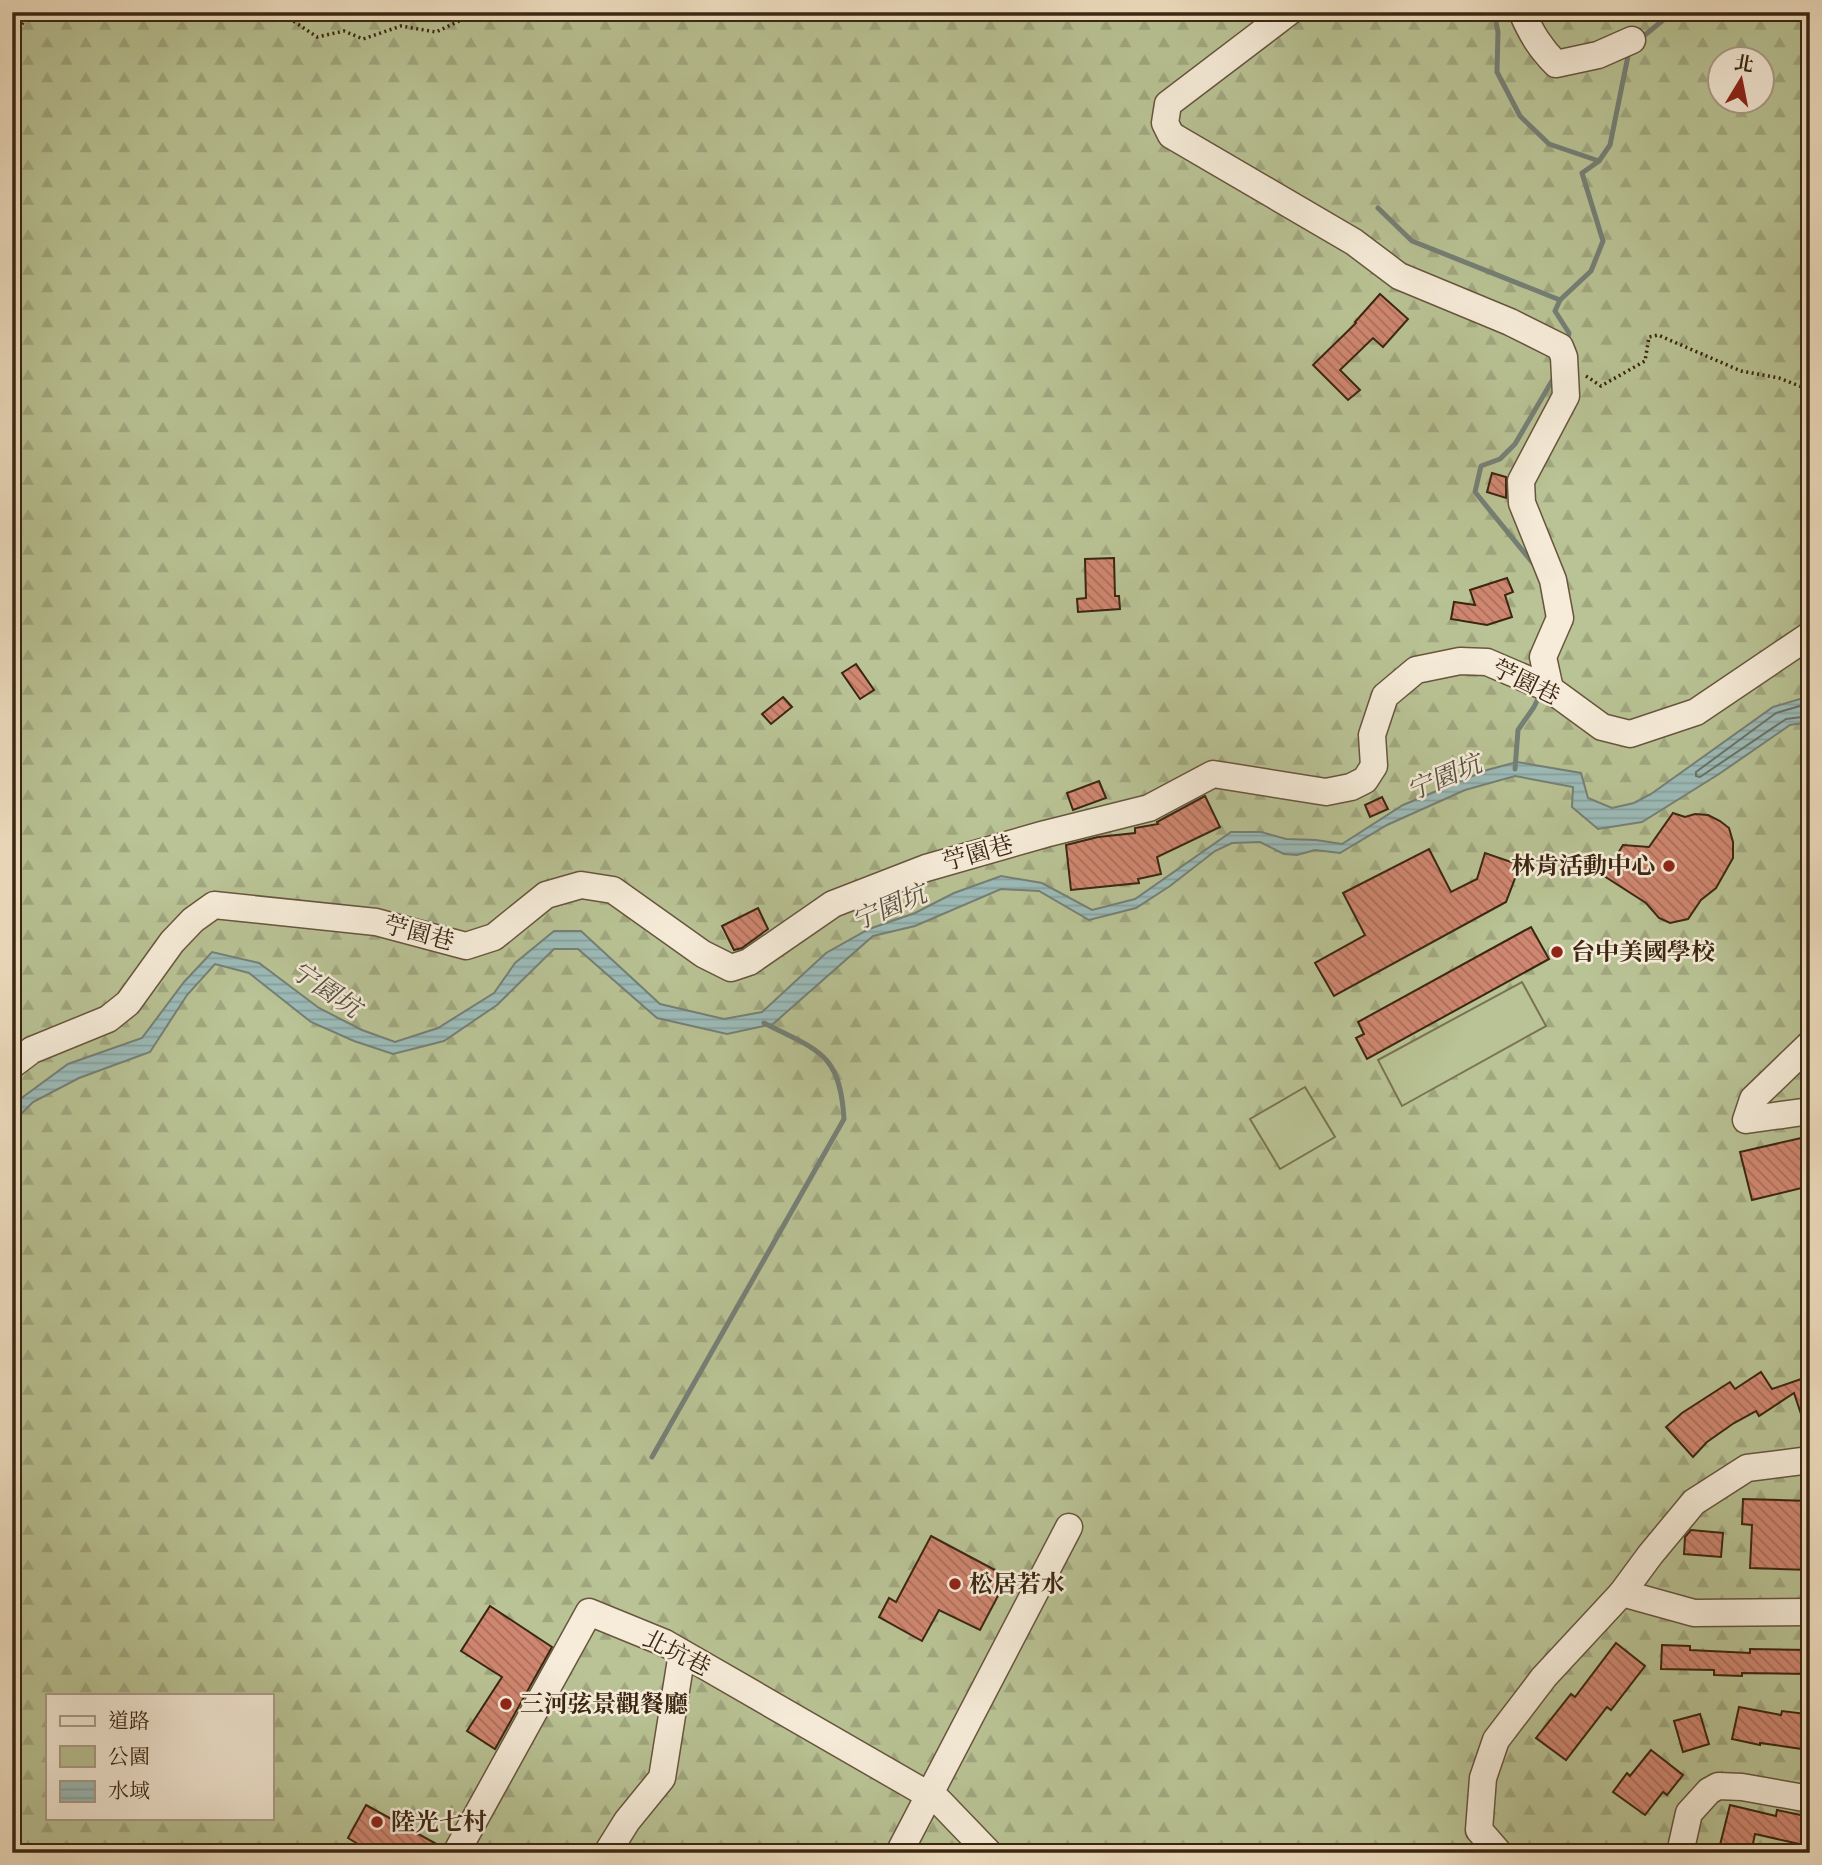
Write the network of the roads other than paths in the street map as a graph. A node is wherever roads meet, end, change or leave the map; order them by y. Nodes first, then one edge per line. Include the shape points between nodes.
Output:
1 (1289, 12) edge
2 (1522, 12) edge
3 (1632, 40) dead end
4 (1810, 635) edge
5 (1550, 689) junction
6 (1810, 1044) edge
7 (12, 1065) edge
8 (1810, 1111) edge
9 (1810, 1128) edge
10 (1745, 1138) dead end
11 (1810, 1460) edge
12 (1069, 1527) dead end
13 (1622, 1593) junction
14 (1810, 1612) edge
15 (682, 1653) junction
16 (928, 1795) junction
17 (1810, 1799) edge
18 (456, 1853) edge
19 (607, 1853) edge
20 (899, 1853) edge
21 (989, 1853) edge
22 (1499, 1853) edge
23 (1680, 1853) edge

1 - 5 street via 1168,104 1165,123 1171,135 1354,242 1399,276 1560,347 1566,396 1521,481 1522,503 1553,580 1560,618 1543,657
2 - 3 street via 1532,36 1556,64 1598,55
4 - 5 street, 苧園巷 via 1696,712 1630,734 1602,727
5 - 7 street, 苧園巷 via 1487,662 1460,661 1416,670 1385,696 1372,735 1374,766 1365,780 1351,787 1326,792 1213,774 1149,808 926,868 833,904 749,962 730,968 613,890 581,885 546,895 494,937 466,946 376,922 214,905 172,942 128,1003 108,1019 32,1050
6 - 8 street via 1753,1099 1746,1120
9 - 10 street
11 - 13 street via 1747,1468 1694,1502
12 - 16 street
13 - 14 street via 1694,1613
13 - 22 street via 1544,1677 1496,1740 1483,1779 1479,1830
15 - 16 street, 北坑巷
15 - 18 street, 北坑巷 via 589,1612
15 - 19 street via 662,1778
16 - 20 street
16 - 21 street, 北坑巷
17 - 23 street via 1718,1786 1689,1813

